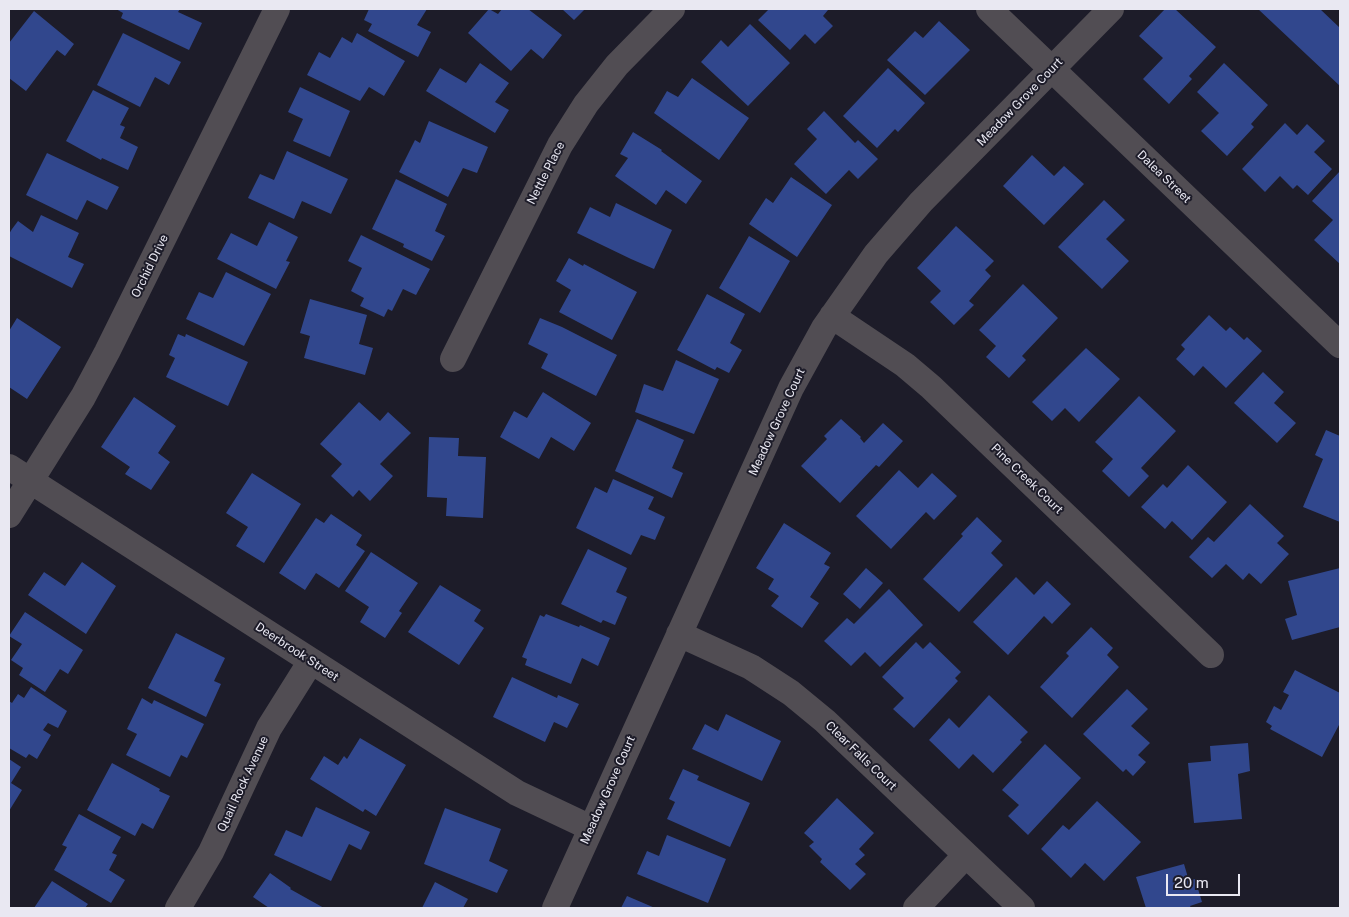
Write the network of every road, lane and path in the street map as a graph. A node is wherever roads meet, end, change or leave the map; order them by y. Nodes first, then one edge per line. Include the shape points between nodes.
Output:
1 (277, 9) edge
2 (672, 9) edge
3 (989, 9) edge
4 (1111, 9) edge
5 (1052, 69) junction
6 (832, 316) junction
7 (1340, 345) edge
8 (453, 359) dead end
9 (9, 467) edge
10 (30, 481) junction
11 (9, 515) edge
12 (679, 634) junction
13 (1211, 655) dead end
14 (311, 661) junction
15 (591, 828) junction
16 (965, 856) junction
17 (178, 908) edge
18 (555, 908) edge
19 (916, 908) edge
20 (1022, 908) edge

1 - 10 street, Orchid Drive via 107,352
2 - 8 street, Nettle Place via 617,65 586,104 560,145
3 - 5 street, Dalea Street
4 - 5 street, Meadow Grove Court
5 - 6 street, Meadow Grove Court via 921,202 876,254
5 - 7 street, Dalea Street
6 - 12 street, Meadow Grove Court via 791,388
6 - 13 street, Pine Creek Court via 905,365 931,387
9 - 10 street, Deerbrook Street
10 - 11 street, Orchid Drive
10 - 14 street, Deerbrook Street
12 - 15 street, Meadow Grove Court
12 - 16 street, Clear Falls Court via 751,667 791,692
14 - 15 street, Deerbrook Street via 517,793
14 - 17 street, Quail Rock Avenue via 268,728 211,852
15 - 18 street, Meadow Grove Court
16 - 19 street
16 - 20 street, Clear Falls Court

